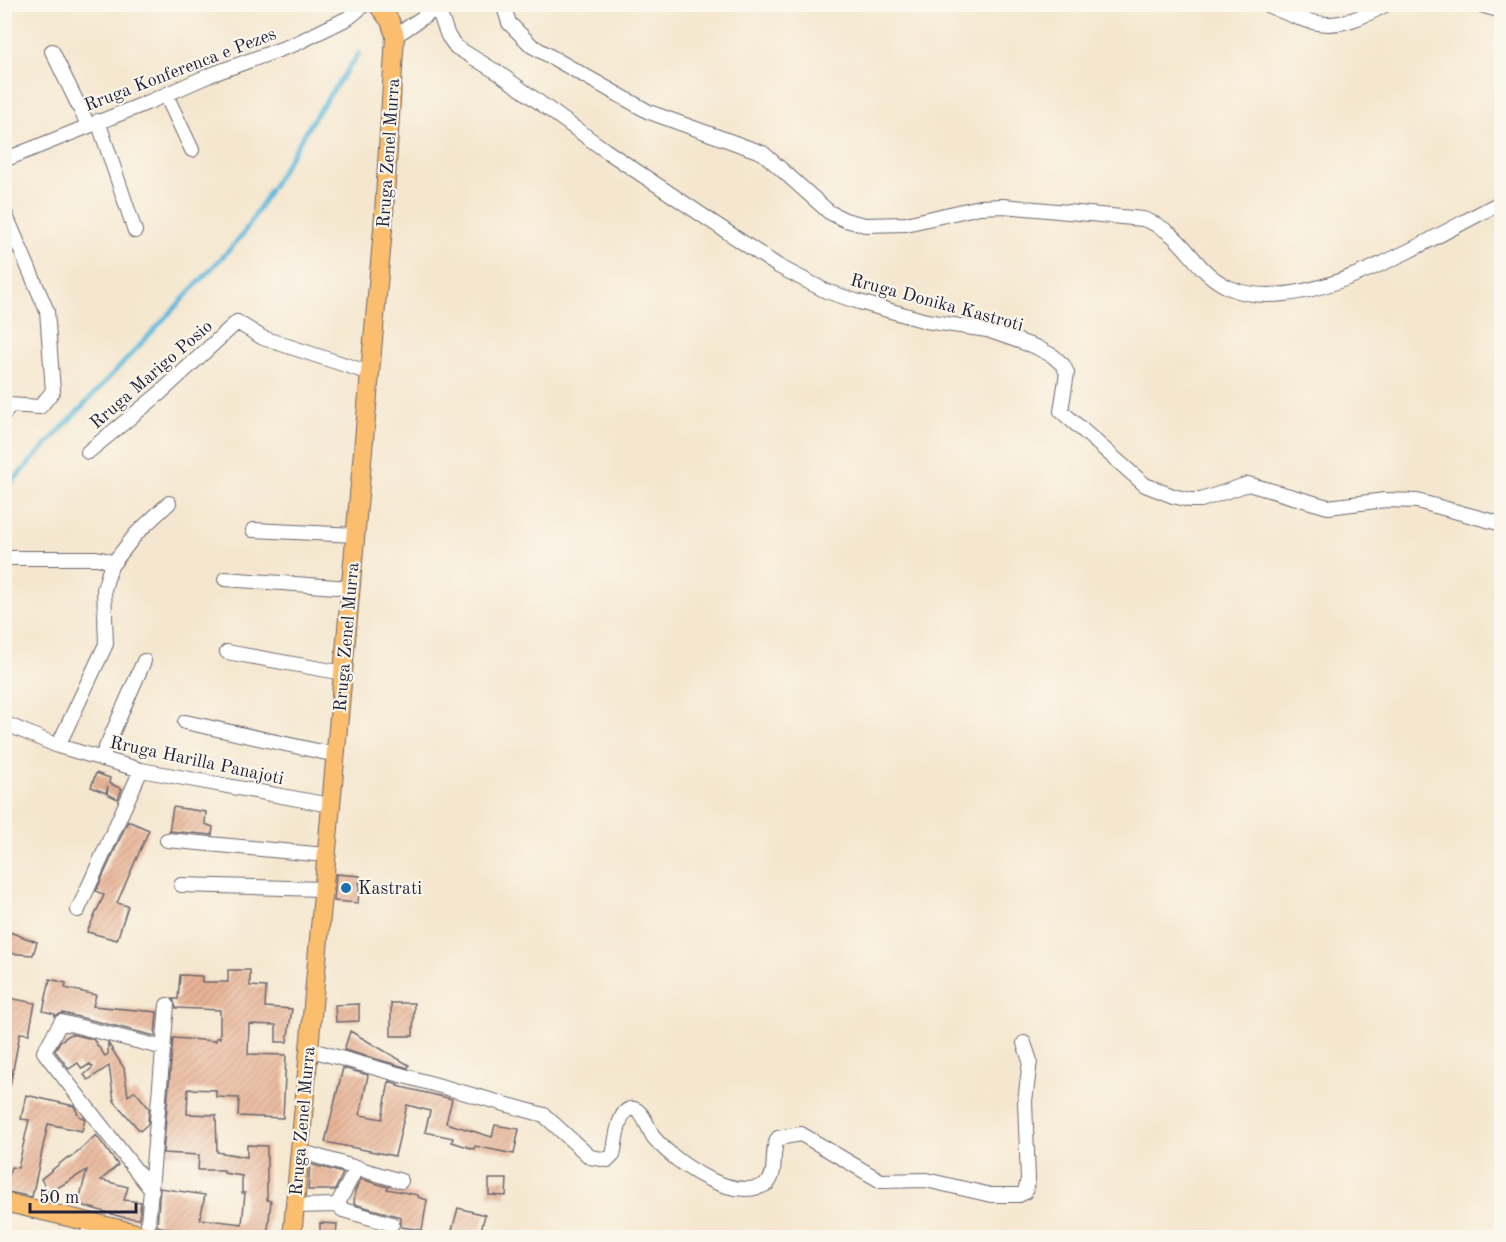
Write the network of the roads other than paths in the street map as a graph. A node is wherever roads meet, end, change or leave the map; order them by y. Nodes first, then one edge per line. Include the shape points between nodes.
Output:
1 (365, 4) edge
2 (377, 4) edge
3 (503, 4) edge
4 (1265, 4) edge
5 (1387, 4) edge
6 (1477, 4) edge
7 (441, 7) edge
8 (1502, 11) edge
9 (395, 36) junction
10 (52, 51) dead end
11 (165, 95) junction
12 (93, 123) junction
13 (192, 150) dead end
14 (4, 160) edge
15 (1502, 202) edge
16 (4, 211) edge
17 (135, 231) dead end
18 (370, 373) junction
19 (4, 414) edge
20 (88, 453) dead end
21 (169, 503) dead end
22 (1502, 524) edge
23 (253, 530) dead end
24 (356, 535) junction
25 (4, 558) edge
26 (111, 566) junction
27 (225, 579) dead end
28 (350, 588) junction
29 (227, 652) dead end
30 (144, 661) dead end
31 (343, 673) junction
32 (185, 722) dead end
33 (4, 723) edge
34 (57, 746) junction
35 (336, 754) junction
36 (101, 759) junction
37 (141, 770) junction
38 (330, 805) junction
39 (167, 840) dead end
40 (325, 855) junction
41 (181, 885) dead end
42 (322, 889) junction
43 (78, 910) dead end
44 (167, 1005) dead end
45 (1024, 1043) dead end
46 (164, 1048) junction
47 (308, 1049) junction
48 (299, 1151) junction
49 (357, 1167) junction
50 (401, 1181) dead end
51 (152, 1191) junction
52 (4, 1202) edge
53 (337, 1205) junction
54 (295, 1206) junction
55 (392, 1224) dead end
56 (89, 1230) edge
57 (153, 1236) edge
58 (292, 1238) edge

1 - 11 street, Rruga Konferenca e Pezes via 320,33
2 - 9 main road
3 - 15 street via 509,23 532,46 649,112 763,153 829,212 865,225 906,224 980,207 1004,206 1143,219 1172,233 1218,282 1250,293 1291,294 1336,283 1369,269
4 - 5 street via 1300,20 1323,25 1351,21
6 - 8 street
7 - 9 street
7 - 22 street, Rruga Donika Kastroti via 448,36 456,47 778,266 826,291 926,321 987,330 1053,356 1067,374 1061,411 1145,485 1201,500 1248,484 1328,507 1385,500 1417,501
9 - 18 main road, Rruga Zenel Murra
10 - 12 street
11 - 12 street, Rruga Konferenca e Pezes
11 - 13 street
12 - 14 street, Rruga Konferenca e Pezes
12 - 17 street
16 - 19 street via 47,311 53,391 40,407 14,404
18 - 20 street, Rruga Marigo Posio via 263,338 237,322
18 - 24 main road, Rruga Zenel Murra
21 - 26 street via 136,534
23 - 24 street
24 - 28 main road, Rruga Zenel Murra
25 - 26 street via 103,558
26 - 34 street via 104,589 106,644
27 - 28 street
28 - 31 main road, Rruga Zenel Murra
29 - 31 street
30 - 36 street
31 - 35 main road, Rruga Zenel Murra
32 - 35 street
33 - 34 street, Rruga Harilla Panajoti
34 - 36 street, Rruga Harilla Panajoti
35 - 38 main road, Rruga Zenel Murra
36 - 37 street, Rruga Harilla Panajoti
37 - 38 street, Rruga Harilla Panajoti
37 - 43 street
38 - 40 main road, Rruga Zenel Murra
39 - 40 street
40 - 42 main road, Rruga Zenel Murra
41 - 42 street
42 - 47 main road, Rruga Zenel Murra
44 - 46 street
45 - 47 street via 1030,1055 1025,1101 1028,1179 1024,1192 1010,1196 926,1180 881,1181 801,1134 778,1138 768,1183 757,1187 721,1184 704,1178 665,1149 635,1109 623,1113 613,1155 600,1160 590,1157 544,1115
46 - 51 street
46 - 51 street via 61,1022 44,1052
47 - 48 main road, Rruga Zenel Murra
48 - 49 street
48 - 54 main road, Rruga Zenel Murra
49 - 50 street
49 - 53 street
51 - 57 street
52 - 56 main road
53 - 54 street
53 - 55 street
54 - 58 main road, Rruga Zenel Murra
56 - 57 main road

